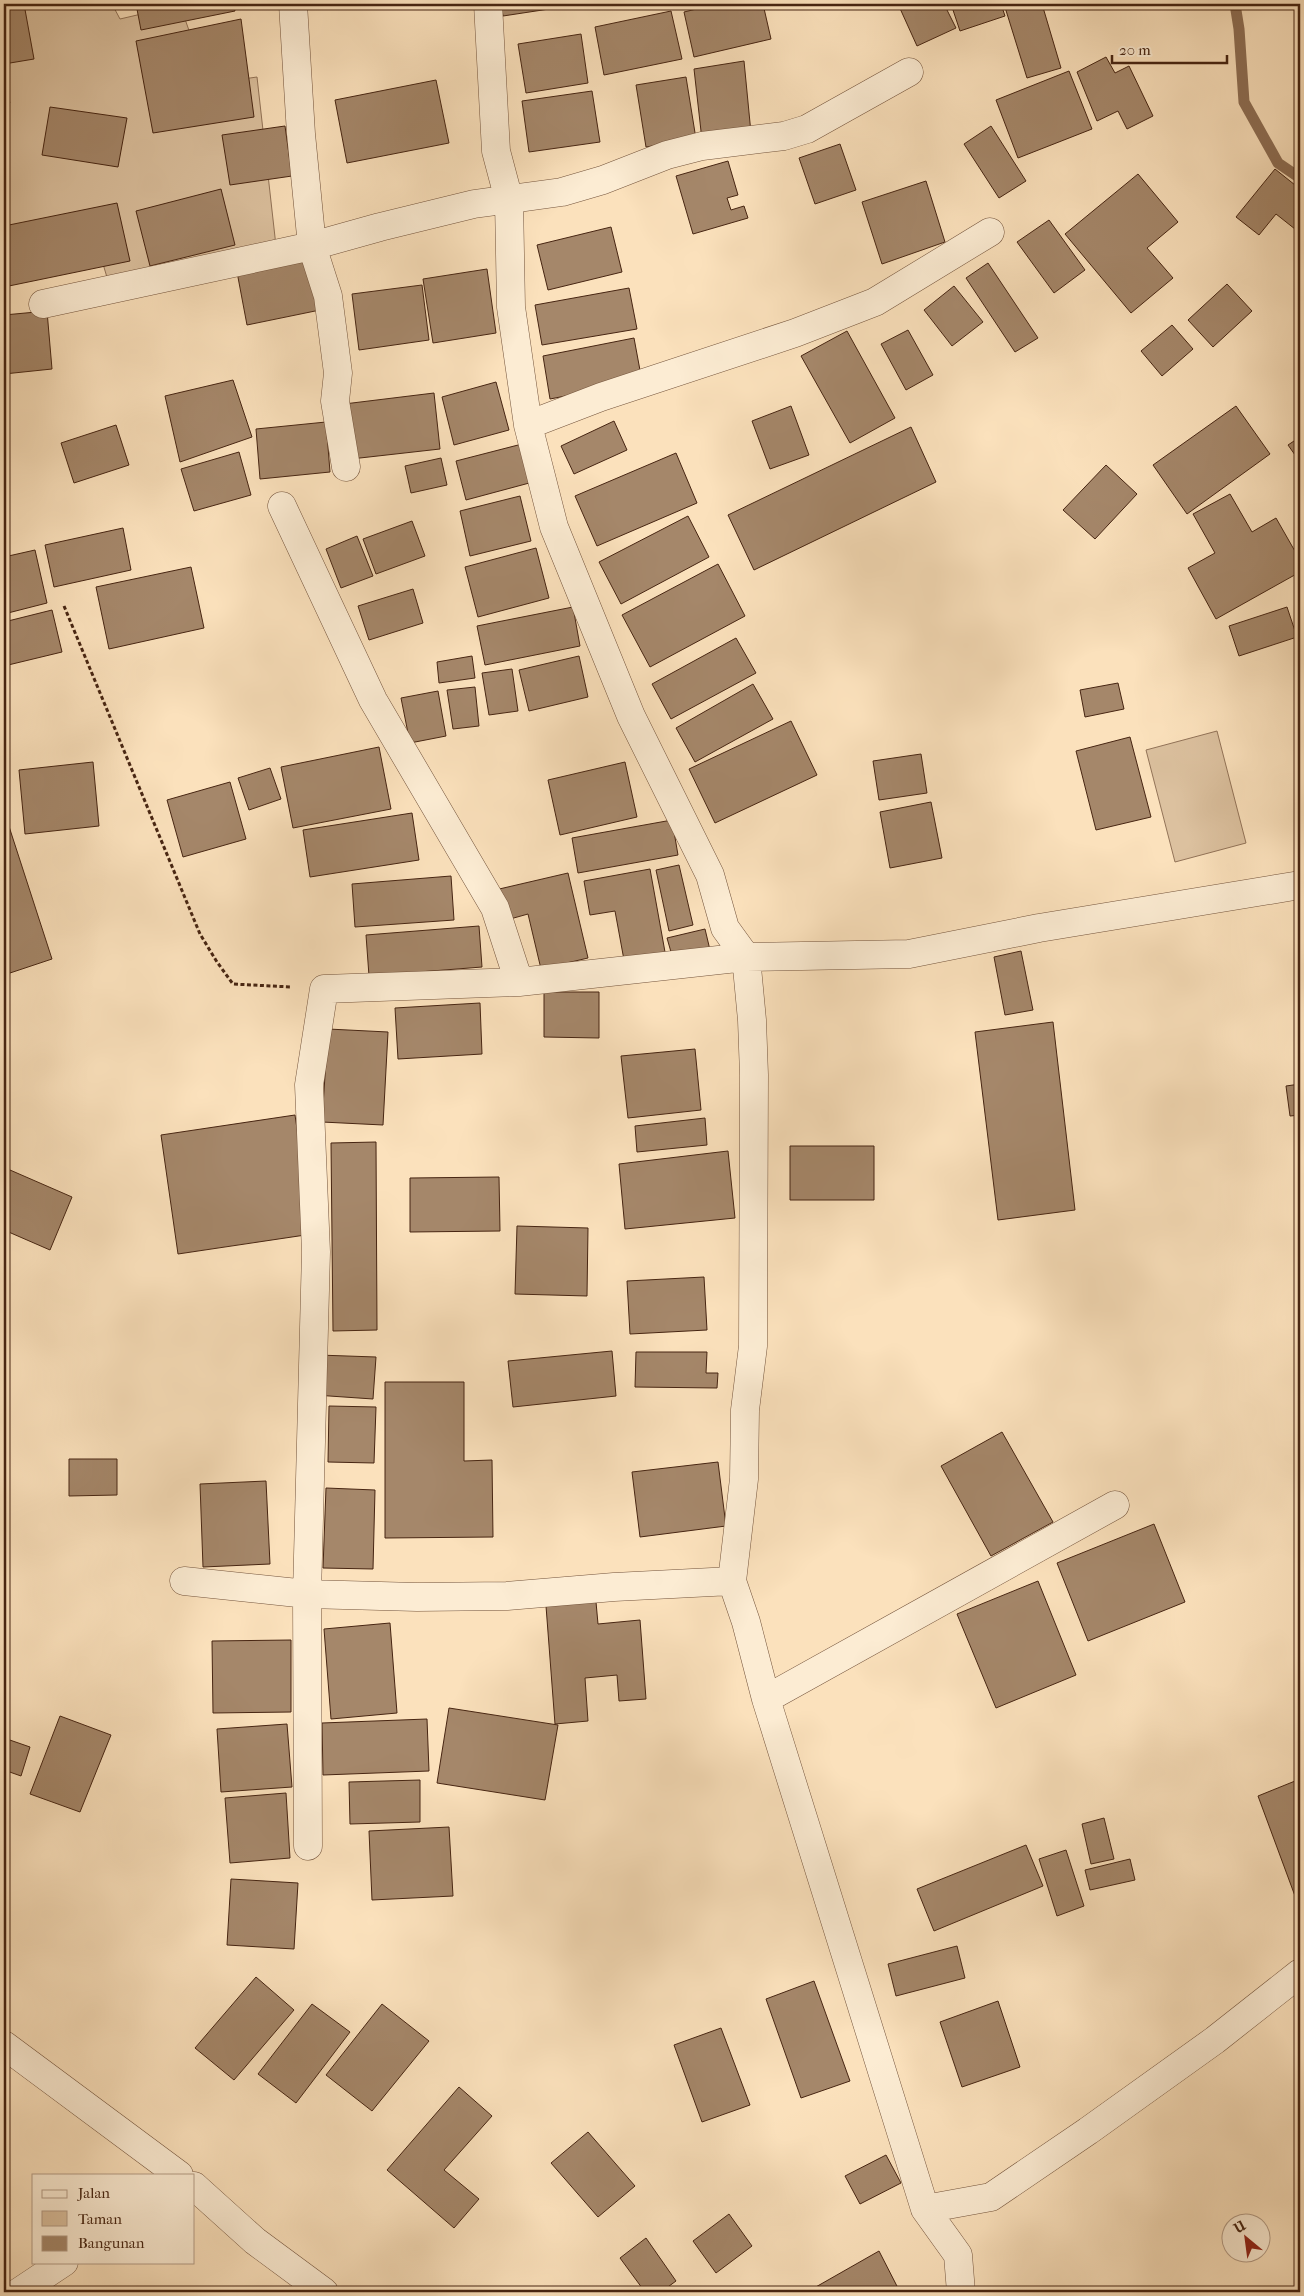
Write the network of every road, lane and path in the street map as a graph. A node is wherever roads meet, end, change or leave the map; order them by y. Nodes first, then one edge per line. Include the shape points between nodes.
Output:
1 (293, 4) edge
2 (488, 4) edge
3 (909, 72) dead end
4 (510, 200) junction
5 (990, 232) dead end
6 (312, 246) junction
7 (43, 304) dead end
8 (528, 425) junction
9 (346, 467) dead end
10 (282, 506) dead end
11 (64, 606) dead end
12 (1300, 885) edge
13 (746, 957) junction
14 (519, 982) junction
15 (324, 989) junction
16 (1115, 1505) dead end
17 (184, 1581) dead end
18 (732, 1581) junction
19 (307, 1594) junction
20 (766, 1699) junction
21 (308, 1846) dead end
22 (1300, 1973) edge
23 (4, 2045) edge
24 (178, 2174) edge
25 (195, 2187) edge
26 (925, 2209) junction
27 (61, 2264) edge
28 (19, 2292) edge
29 (324, 2292) edge
30 (961, 2292) edge

1 - 6 street
2 - 4 street via 496,151
3 - 4 street via 806,129 784,136 702,146 562,192
4 - 6 street via 474,204
4 - 8 street via 511,307
5 - 8 street via 875,302 795,334 601,397
6 - 7 street
6 - 9 street via 328,296 338,373 335,401
8 - 13 street via 554,526 630,716 710,875 725,928
10 - 14 street via 373,700 495,908
11 - 15 path via 200,934 217,962 234,984
12 - 13 street via 1039,928 909,954
13 - 14 street
13 - 18 street via 754,1075 753,1346 745,1410 744,1479
14 - 15 street
15 - 19 street via 309,1085 316,1252
16 - 20 street
17 - 19 street
18 - 19 street via 508,1596
18 - 20 street
19 - 21 street
20 - 26 street
22 - 26 street via 1199,2052 991,2197
23 - 24 street
25 - 29 street via 255,2242
26 - 30 street via 958,2255
27 - 28 street

